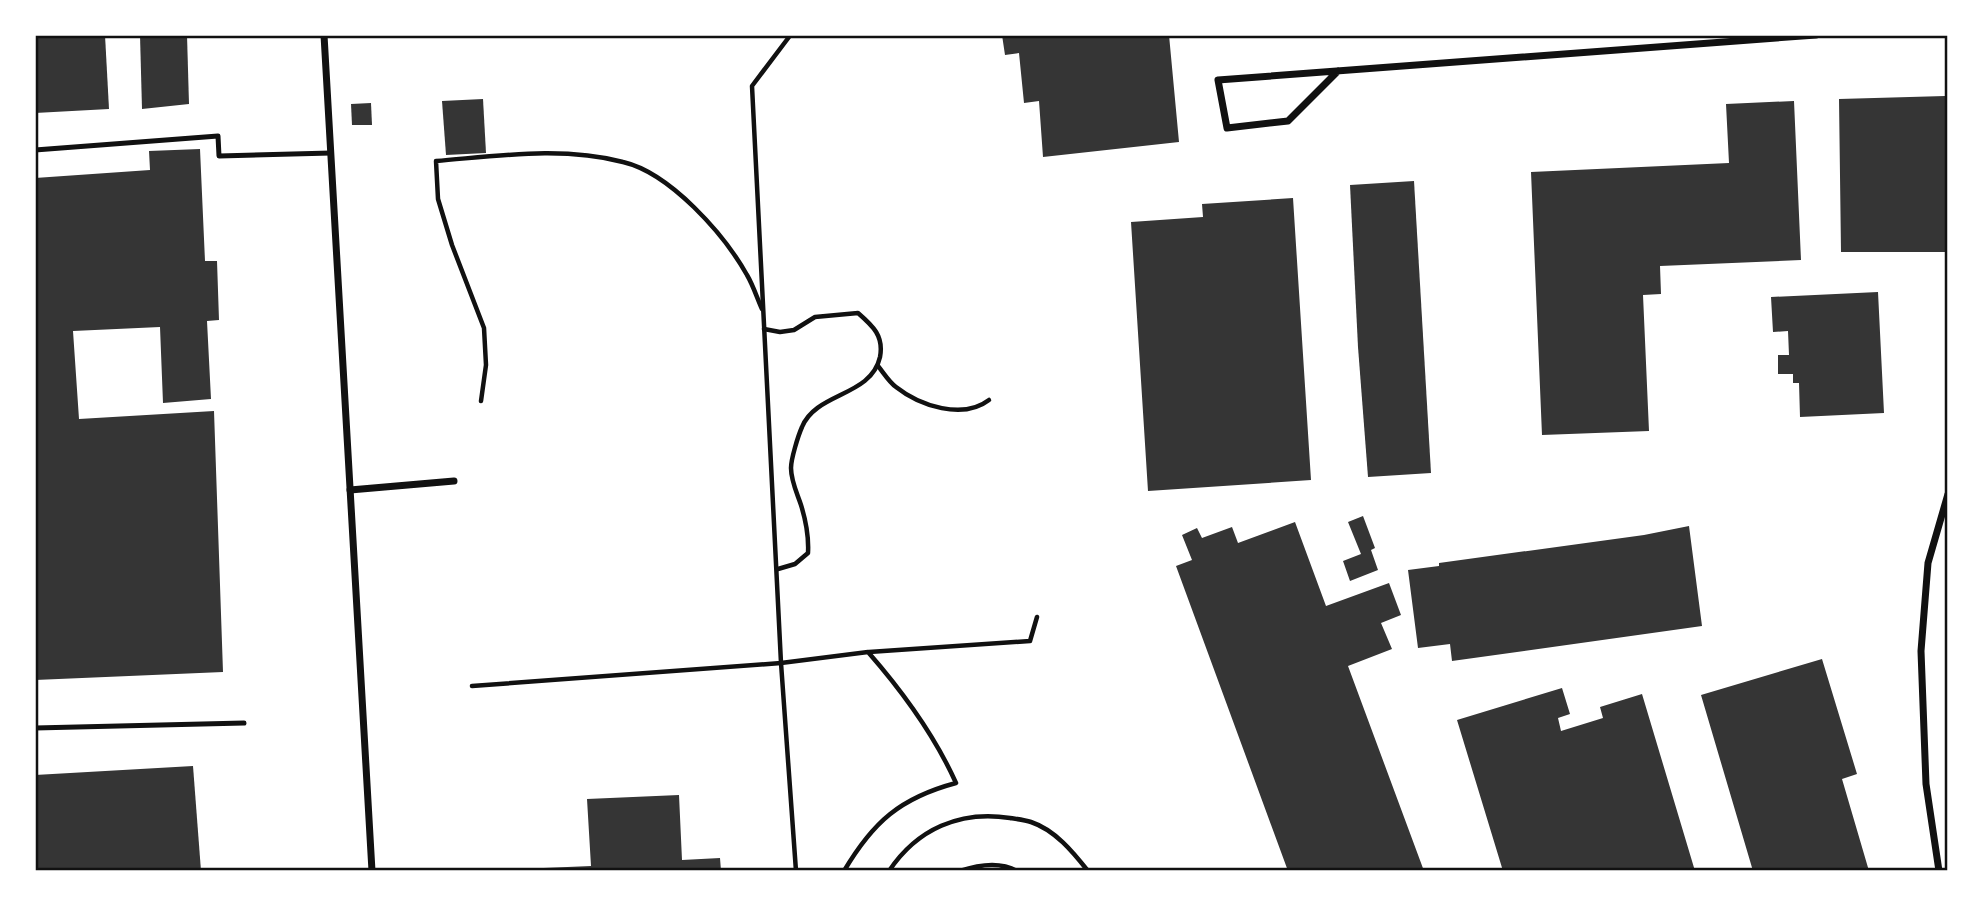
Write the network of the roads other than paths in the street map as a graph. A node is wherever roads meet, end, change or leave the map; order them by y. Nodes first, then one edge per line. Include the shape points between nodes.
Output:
1 (324, 35) edge
2 (1816, 35) edge
3 (1338, 71) junction
4 (35, 150) edge
5 (331, 153) junction
6 (454, 481) dead end
7 (350, 490) junction
8 (1948, 494) edge
9 (244, 723) dead end
10 (35, 728) edge
11 (372, 871) edge
12 (1939, 871) edge

1 - 5 street
2 - 3 street
3 - 3 street via 1218,80 1227,128 1288,121
4 - 5 lane via 218,136 219,156
5 - 7 street
6 - 7 street
7 - 11 street
8 - 12 street via 1928,562 1921,651 1926,784
9 - 10 lane

